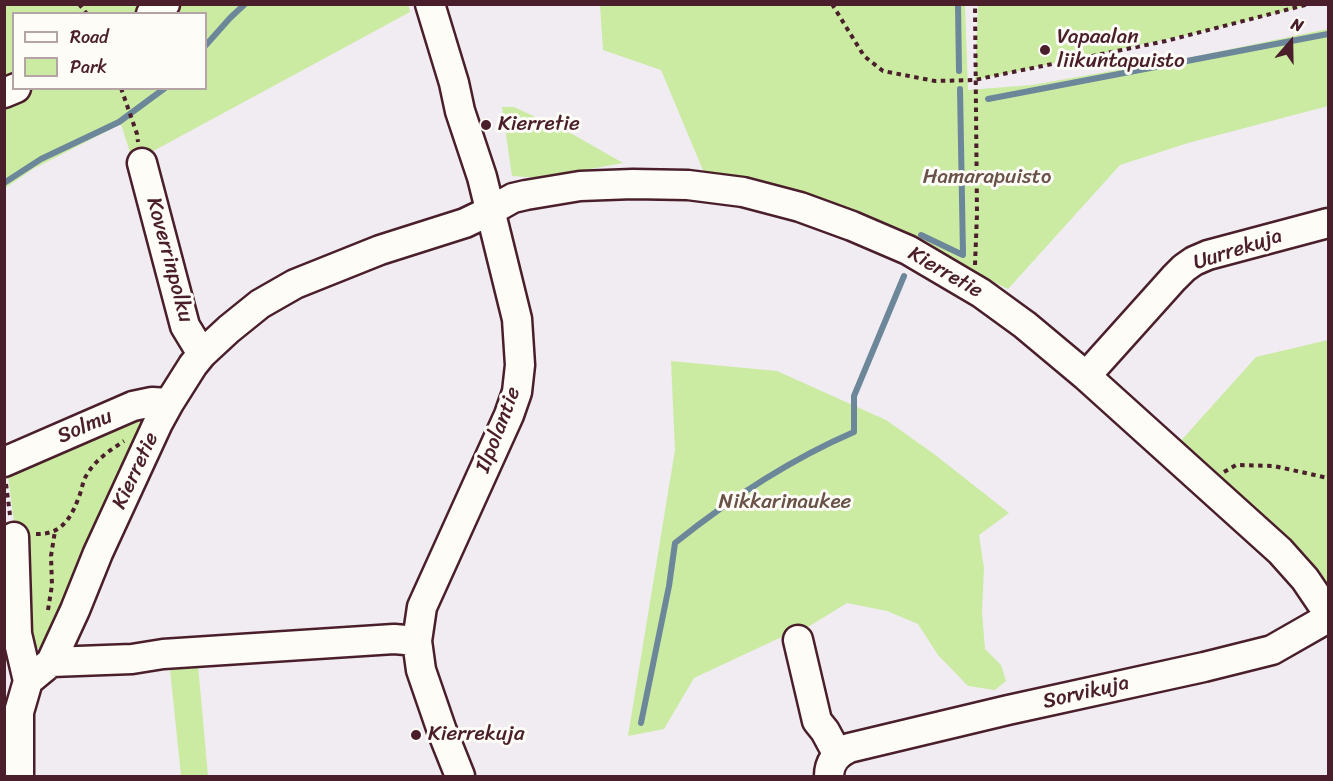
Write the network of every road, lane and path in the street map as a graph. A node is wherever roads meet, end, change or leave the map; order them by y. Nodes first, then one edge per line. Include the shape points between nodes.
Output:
1 (430, 4) edge
2 (832, 4) edge
3 (975, 4) edge
4 (1309, 4) edge
5 (975, 80) junction
6 (122, 90) edge
7 (137, 134) dead end
8 (142, 163) dead end
9 (490, 211) junction
10 (1329, 223) edge
11 (968, 285) junction
12 (202, 354) junction
13 (1086, 375) junction
14 (169, 403) junction
15 (130, 438) dead end
16 (4, 462) edge
17 (1329, 478) edge
18 (4, 481) edge
19 (1205, 483) junction
20 (55, 530) junction
21 (13, 534) junction
22 (48, 613) dead end
23 (1329, 613) edge
24 (1329, 618) edge
25 (798, 640) dead end
26 (417, 641) junction
27 (51, 662) junction
28 (28, 681) junction
29 (833, 766) edge
30 (19, 777) edge
31 (460, 777) edge

1 - 9 street, Ilpolantie
2 - 5 path via 864,56 883,71 935,81
3 - 5 path
4 - 5 path via 1166,40
5 - 11 path via 977,214 974,274
6 - 7 path
8 - 12 street, Koverrinpolku via 185,326
9 - 11 street, Kierretie via 513,198 580,186 686,185 743,192 795,204 852,226 908,250
9 - 12 street, Kierretie via 295,284 260,304
9 - 26 street, Ilpolantie via 517,319 517,392 422,607
10 - 13 street, Uurrekuja via 1194,261
11 - 13 street, Kierretie
12 - 14 street, Kierretie
13 - 19 street, Kierretie
14 - 16 street, Solmu via 133,406
14 - 27 street, Kierretie
15 - 20 path via 99,458 65,525
17 - 19 path via 1274,466 1236,465
18 - 21 path
19 - 23 street, Kierretie via 1280,551
20 - 21 path via 47,534
20 - 22 path
21 - 28 street via 17,633
24 - 29 street, Sorvikuja via 1272,650 849,748
25 - 29 street via 817,721 825,731
26 - 27 street via 394,639
26 - 31 street, Ilpolantie via 421,670
27 - 28 street, Kierretie
28 - 30 street via 19,712

